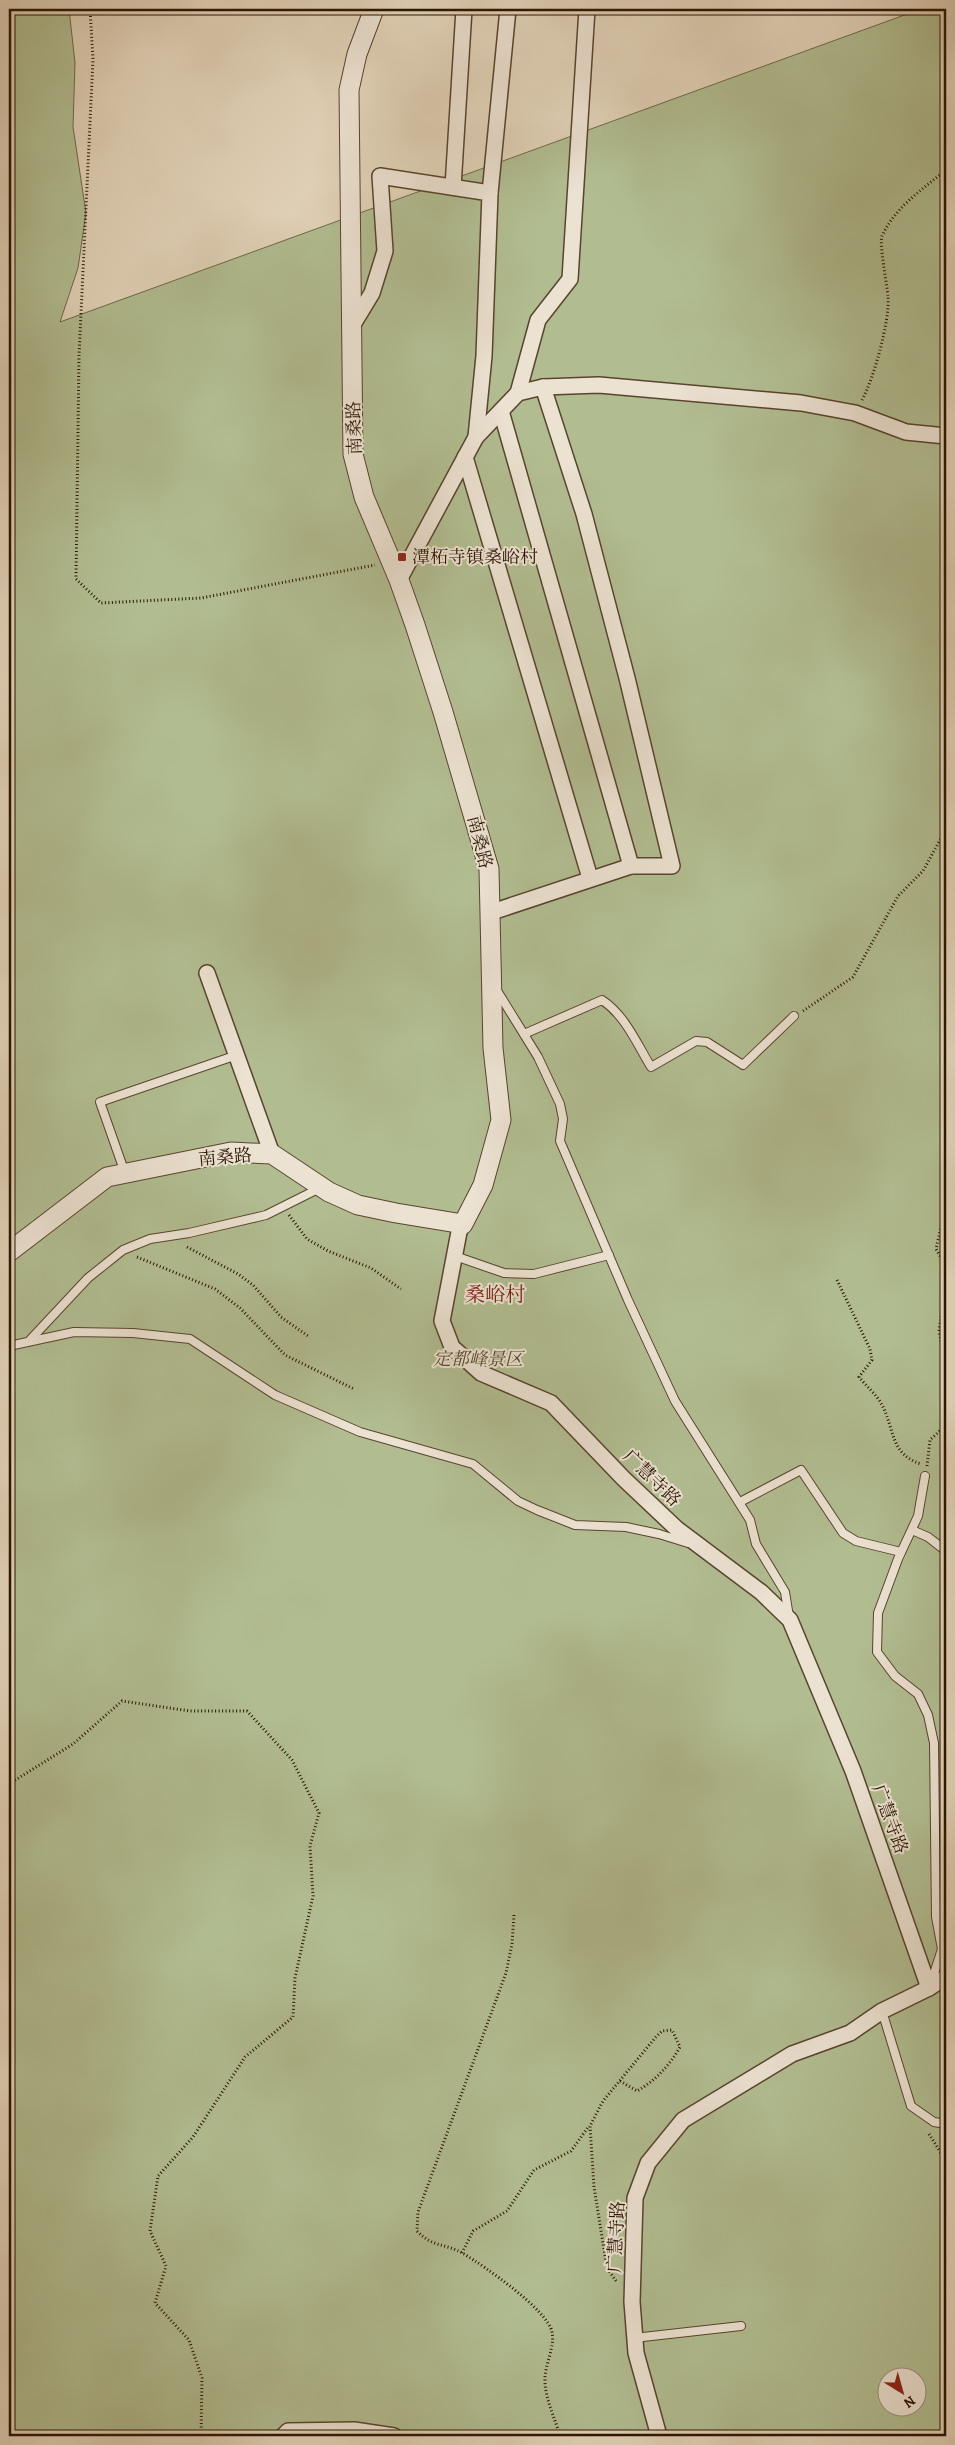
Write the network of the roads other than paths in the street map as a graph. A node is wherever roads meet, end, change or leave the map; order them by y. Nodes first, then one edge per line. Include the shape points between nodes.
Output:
1 (374, 9) edge
2 (464, 9) edge
3 (508, 9) edge
4 (587, 9) edge
5 (453, 188) junction
6 (490, 193) junction
7 (352, 326) junction
8 (543, 387) junction
9 (518, 393) junction
10 (501, 411) junction
11 (946, 436) edge
12 (476, 437) junction
13 (465, 457) junction
14 (400, 580) junction
15 (631, 866) junction
16 (590, 878) junction
17 (489, 913) junction
18 (207, 974) dead end
19 (491, 980) junction
20 (794, 1016) road end
21 (524, 1034) junction
22 (236, 1055) junction
23 (272, 1154) junction
24 (125, 1173) junction
25 (322, 1187) junction
26 (463, 1224) junction
27 (9, 1252) edge
28 (609, 1255) junction
29 (455, 1256) junction
30 (30, 1340) junction
31 (9, 1346) edge
32 (925, 1476) road end
33 (740, 1502) junction
34 (912, 1530) junction
35 (702, 1548) junction
36 (946, 1551) edge
37 (901, 1552) junction
38 (790, 1620) junction
39 (946, 1977) edge
40 (929, 1988) junction
41 (882, 2011) junction
42 (946, 2124) edge
43 (741, 2326) dead end
44 (634, 2338) junction
45 (283, 2436) edge
46 (394, 2436) edge
47 (659, 2436) edge

1 - 7 street, 南桑路 via 357,54 350,90
2 - 5 street
3 - 6 street
4 - 9 street via 570,279 538,320
5 - 6 street
5 - 7 street via 380,176 385,251 372,293
6 - 12 street via 484,356
7 - 14 street, 南桑路 via 353,454 364,497
8 - 9 street
8 - 11 street via 599,385 801,403 855,413 906,432
8 - 15 street via 584,514 672,866
9 - 10 street
10 - 12 street
10 - 15 street
12 - 13 street
13 - 14 street
13 - 16 street
14 - 17 street, 南桑路 via 489,869
15 - 16 street
16 - 17 street
17 - 19 street, 南桑路
18 - 22 street
19 - 21 lane
19 - 26 street, 南桑路 via 493,1048 501,1120 483,1186
20 - 21 lane via 743,1065 707,1042 696,1041 652,1067 621,1017 602,1000
21 - 28 lane via 560,1104 563,1119 560,1141
22 - 23 street
22 - 24 lane via 100,1102
23 - 24 street, 南桑路 via 231,1152
23 - 25 street, 南桑路
24 - 27 street, 南桑路 via 107,1177
25 - 26 street, 南桑路 via 358,1204
25 - 30 lane via 266,1215 150,1239 123,1250 88,1278
26 - 29 street, 广慧寺路
28 - 29 lane via 534,1274 504,1273
28 - 33 lane via 675,1401
29 - 35 street, 广慧寺路 via 442,1321 452,1346 481,1373 551,1403 624,1479
30 - 31 lane
30 - 35 lane via 74,1332 134,1333 190,1339 275,1395 360,1432 473,1464 518,1501 537,1510 575,1525 626,1528 659,1534
32 - 34 lane via 918,1516
33 - 37 lane via 801,1470 843,1533 856,1541
33 - 38 lane via 750,1520 756,1544 785,1592
34 - 36 lane
34 - 37 lane
35 - 38 street, 广慧寺路 via 761,1592
37 - 40 lane via 878,1613 877,1652 895,1676 918,1694 928,1715 934,1743 936,1917 942,1949
38 - 40 street, 广慧寺路 via 854,1771
39 - 40 street
40 - 41 street, 广慧寺路
41 - 42 lane via 911,2106 934,2122
41 - 44 street, 广慧寺路 via 850,2033 792,2054 683,2120 648,2163 635,2198
43 - 44 lane
44 - 47 street, 广慧寺路
45 - 46 street via 288,2431 354,2430

